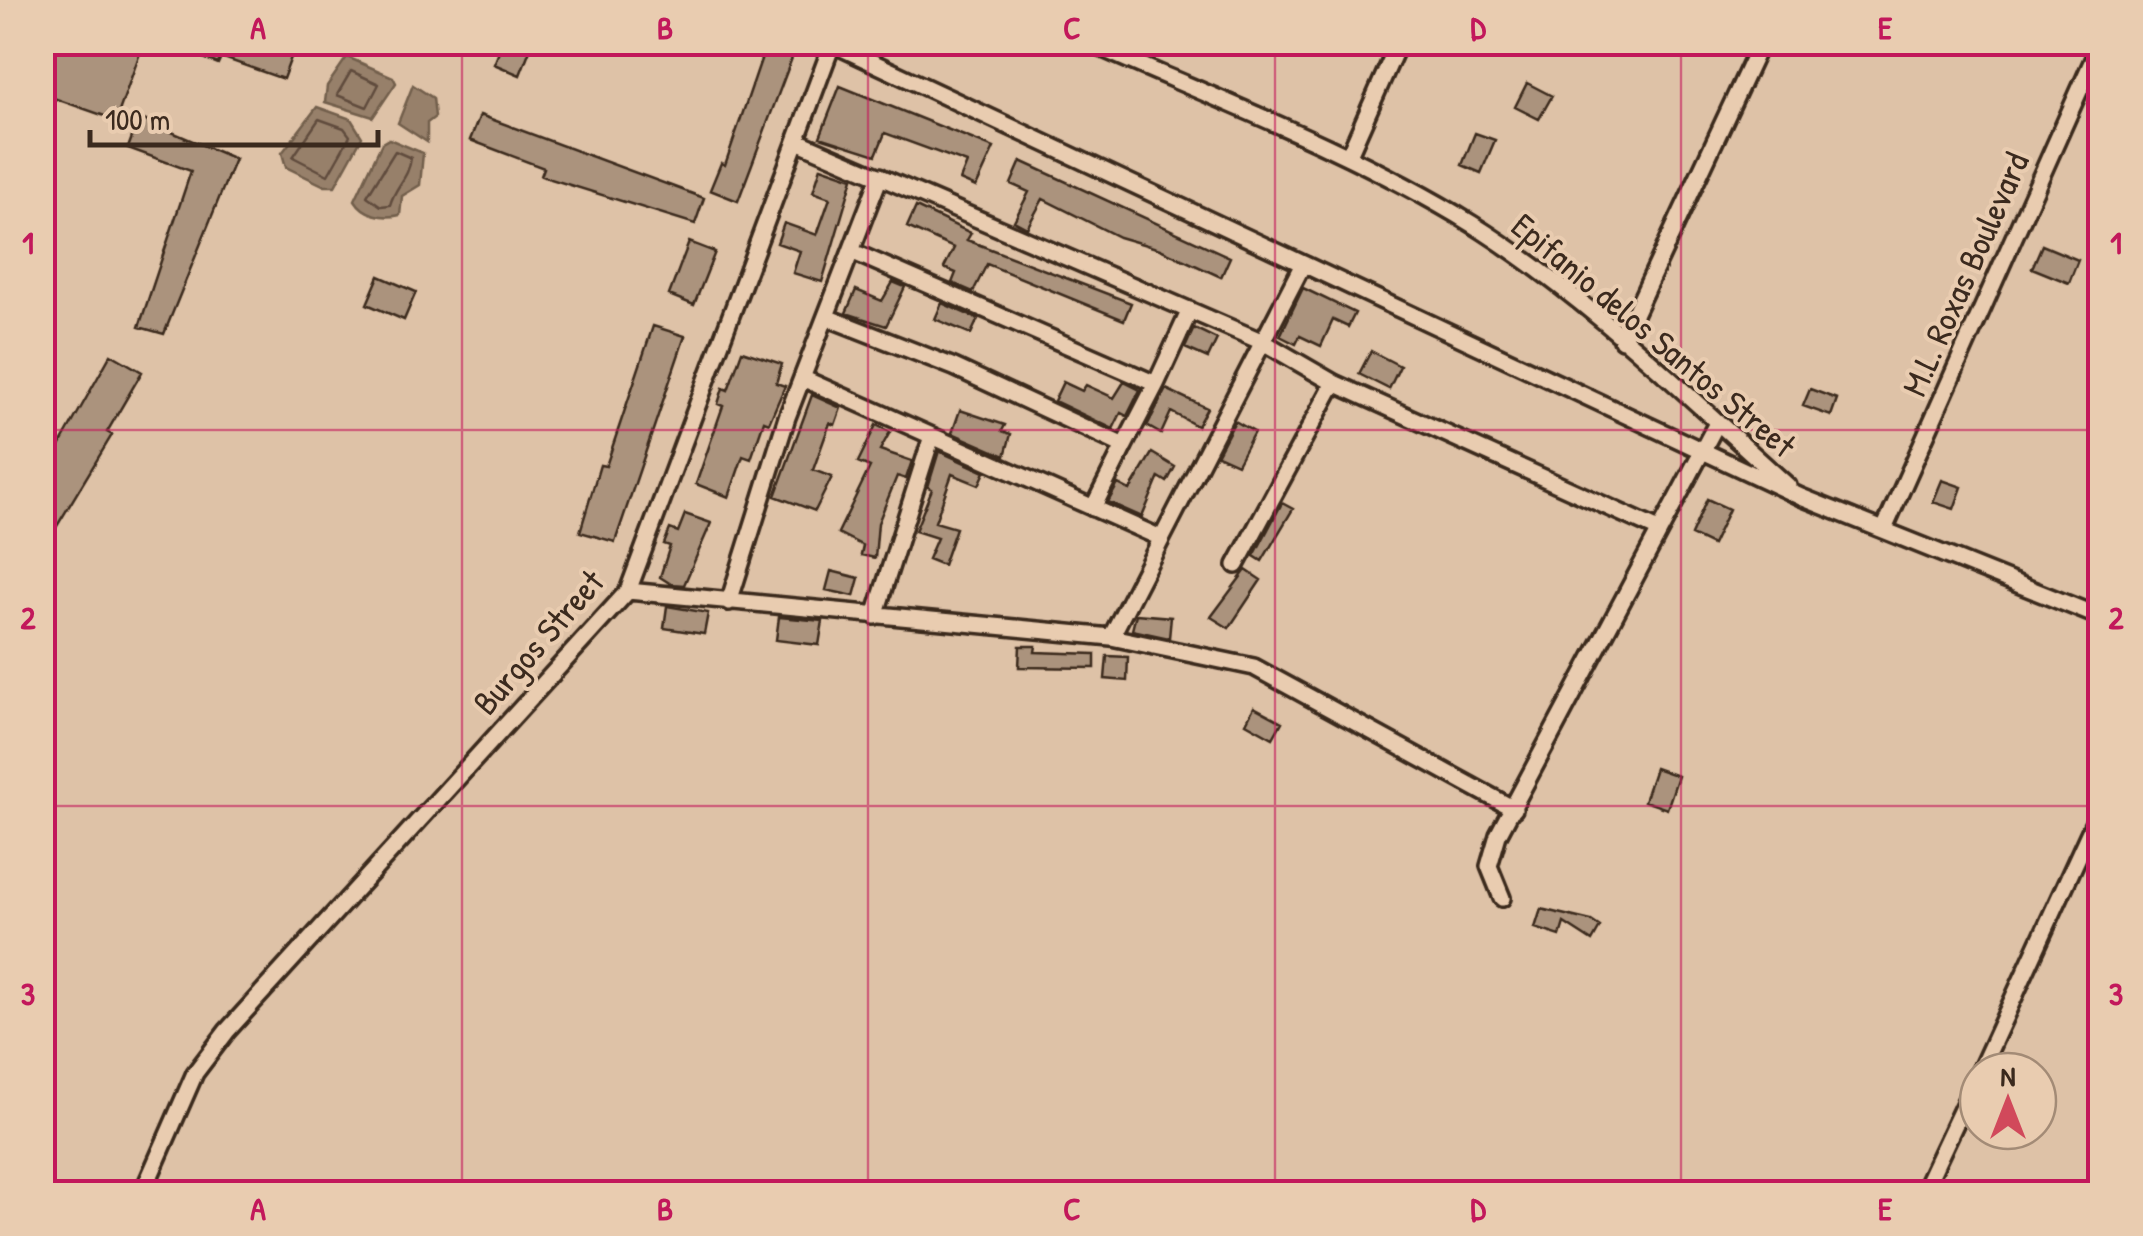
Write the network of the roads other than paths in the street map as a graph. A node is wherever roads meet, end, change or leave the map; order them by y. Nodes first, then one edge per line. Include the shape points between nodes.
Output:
1 (1088, 42) edge
2 (1399, 42) edge
3 (1761, 42) edge
4 (832, 43) edge
5 (2100, 44) edge
6 (796, 141) junction
7 (1348, 157) junction
8 (880, 176) junction
9 (851, 250) junction
10 (1303, 264) junction
11 (1190, 310) junction
12 (826, 317) junction
13 (1622, 340) junction
14 (1263, 342) junction
15 (802, 378) junction
16 (1334, 383) junction
17 (1156, 384) junction
18 (1717, 423) junction
19 (932, 436) junction
20 (1124, 446) junction
21 (1701, 450) junction
22 (1801, 497) junction
23 (1093, 508) junction
24 (1884, 527) junction
25 (1659, 530) junction
26 (1161, 538) junction
27 (1236, 566) dead end
28 (628, 591) junction
29 (728, 602) junction
30 (875, 616) junction
31 (2100, 617) edge
32 (1110, 637) junction
33 (2100, 808) edge
34 (1514, 810) junction
35 (1502, 898) dead end
36 (1989, 1051) edge
37 (1958, 1118) edge
38 (142, 1194) edge
39 (1922, 1194) edge

1 - 7 street, Epifanio delos Santos Street
2 - 7 street
3 - 13 street
4 - 6 street, Burgos Street
4 - 10 street
5 - 24 street, M.L. Roxas Boulevard
6 - 8 street
6 - 28 street, Burgos Street
7 - 13 street, Epifanio delos Santos Street via 1472,225
8 - 9 street
8 - 11 street
9 - 12 street
9 - 17 street
10 - 14 street
10 - 21 street
11 - 14 street
11 - 17 street
12 - 15 street
12 - 20 street
13 - 18 street, Epifanio delos Santos Street
14 - 16 street
14 - 26 street
15 - 19 street
15 - 29 street
16 - 25 street
16 - 27 street
17 - 20 street
18 - 21 street
18 - 22 street, Epifanio delos Santos Street
19 - 23 street
19 - 30 street
20 - 23 street
21 - 22 street
21 - 25 street
22 - 24 street
23 - 26 street
24 - 31 street
25 - 34 street
26 - 32 street
28 - 29 street
28 - 38 street, Burgos Street via 226,1032 195,1073
29 - 30 street
30 - 32 street
32 - 34 street via 1254,667
33 - 36 street
34 - 35 street via 1490,852 1491,877
37 - 39 street

